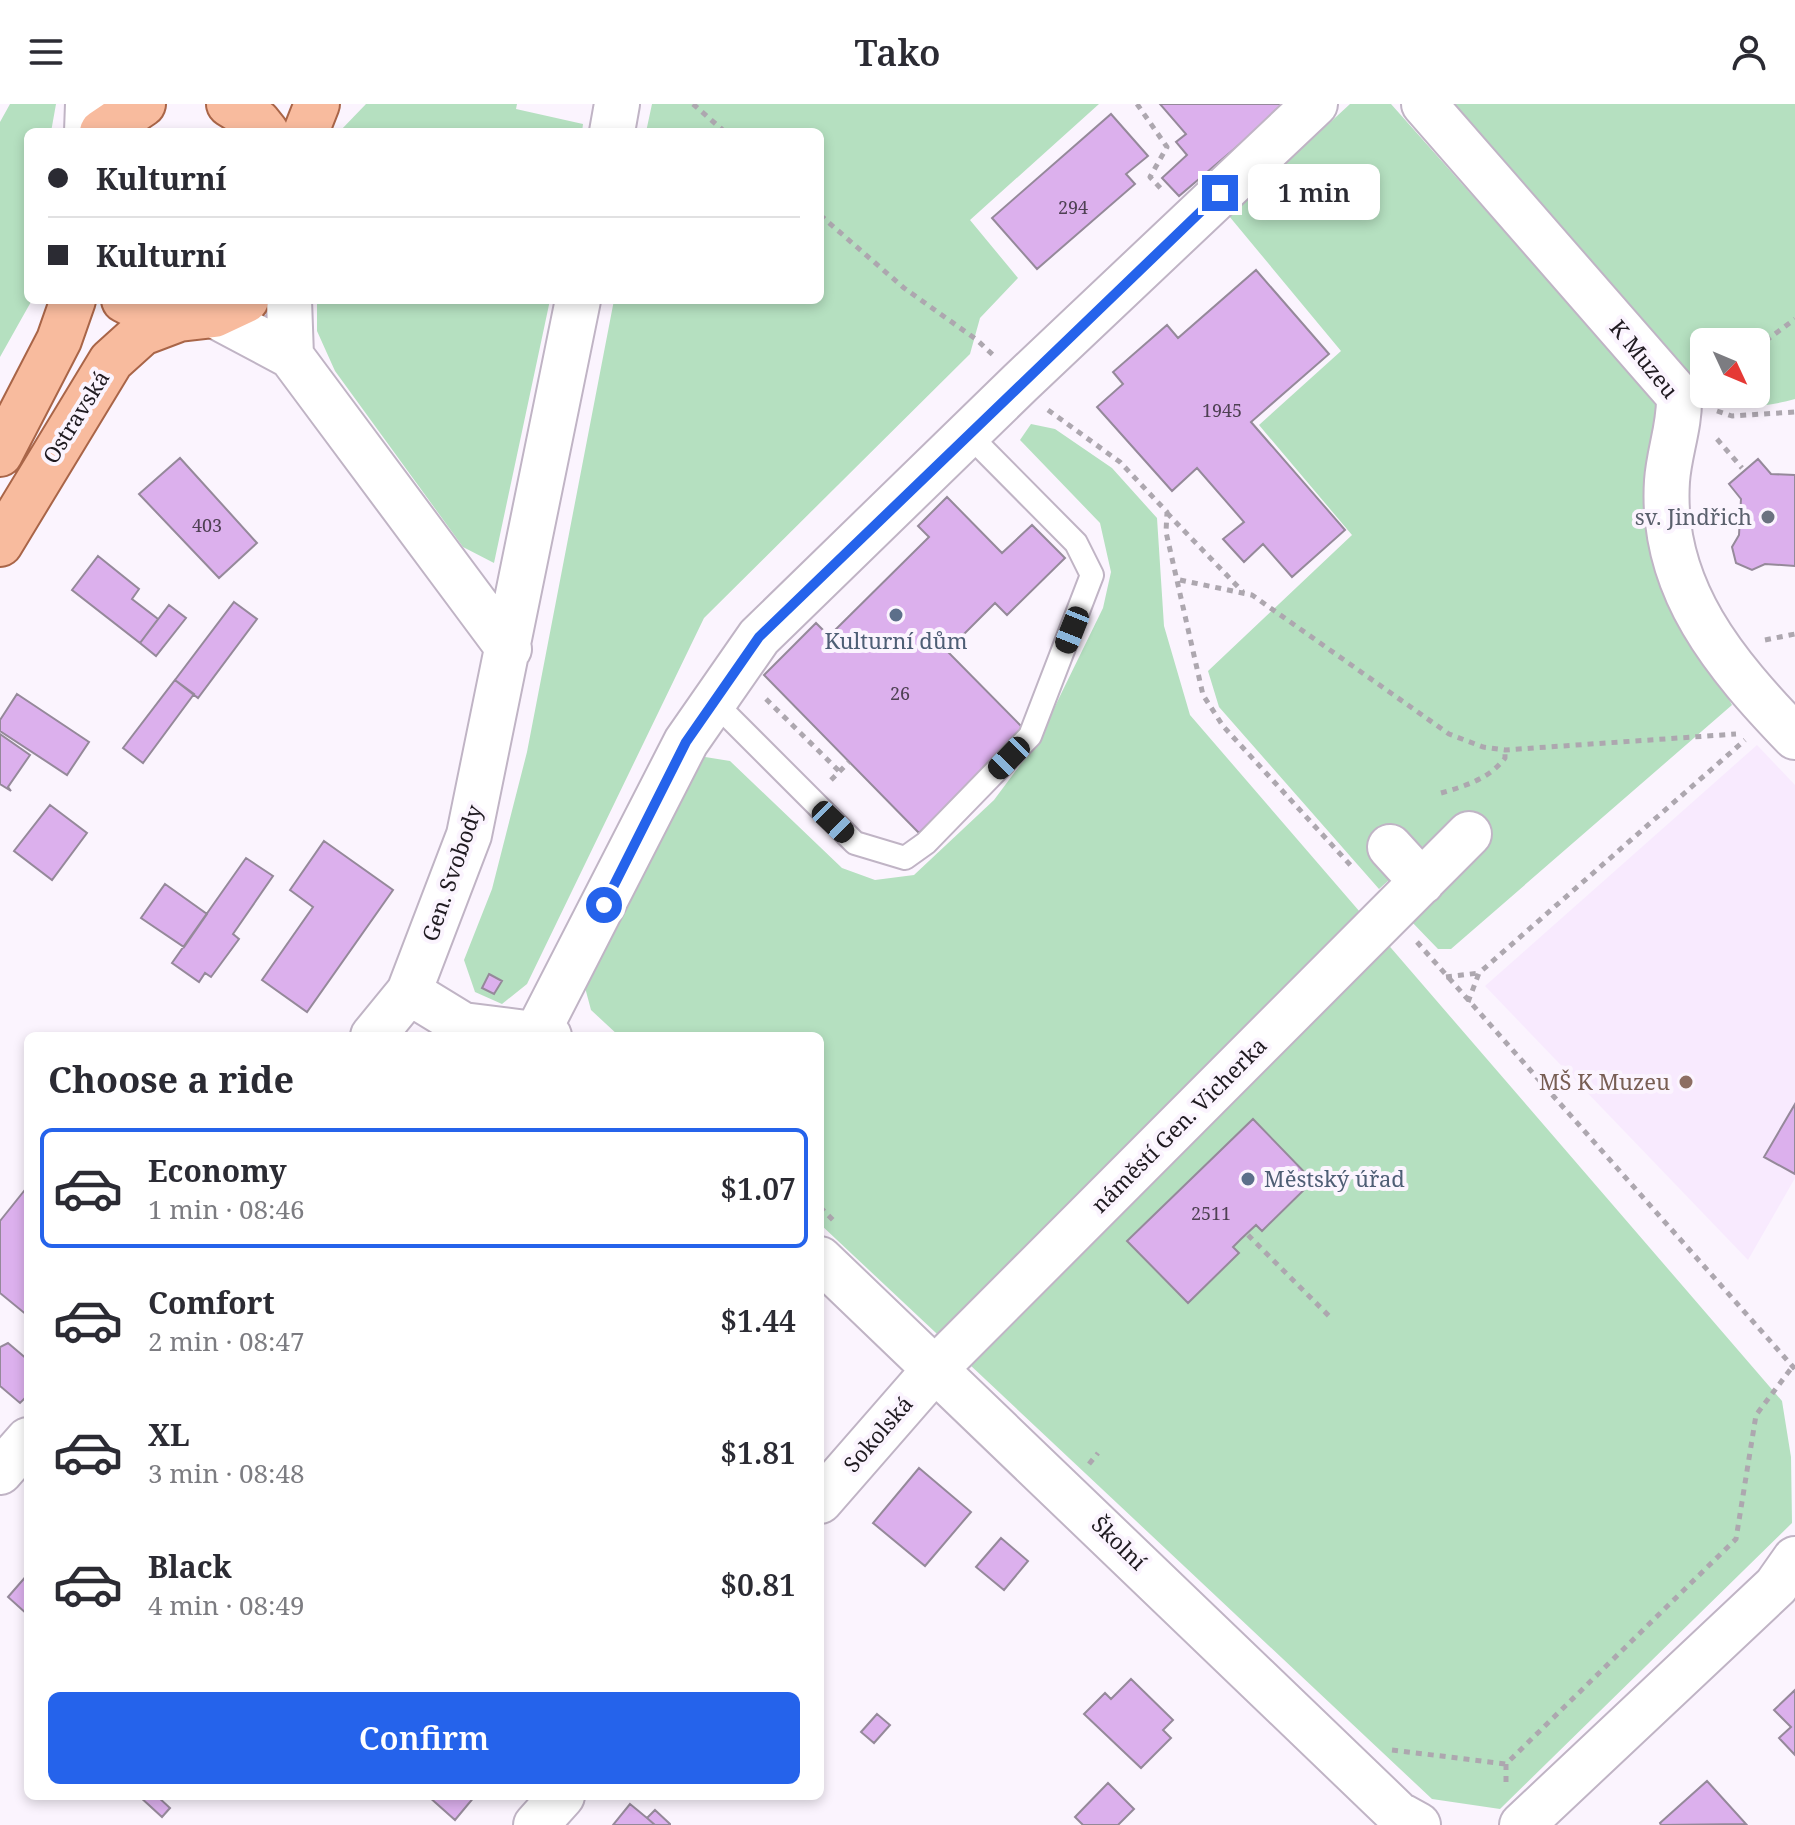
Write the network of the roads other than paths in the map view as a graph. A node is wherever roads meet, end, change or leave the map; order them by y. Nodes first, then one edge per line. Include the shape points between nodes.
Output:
1 (88, 104) edge
2 (143, 104) edge
3 (229, 104) edge
4 (317, 104) edge
5 (617, 104) edge
6 (1315, 104) edge
7 (1424, 104) edge
8 (87, 128) edge
9 (108, 128) edge
10 (263, 128) edge
11 (308, 128) edge
12 (613, 128) edge
13 (72, 304) edge
14 (132, 304) edge
15 (289, 304) edge
16 (577, 304) edge
17 (213, 311) edge
18 (291, 356) junction
19 (969, 435) junction
20 (0, 454) edge
21 (0, 544) edge
22 (509, 649) junction
23 (725, 712) junction
24 (1795, 737) edge
25 (1469, 834) dead end
26 (1390, 847) dead end
27 (1422, 882) junction
28 (409, 992) junction
29 (376, 1032) edge
30 (519, 1032) edge
31 (544, 1032) edge
32 (824, 1263) edge
33 (936, 1368) junction
34 (24, 1445) edge
35 (0, 1472) edge
36 (824, 1496) edge
37 (1795, 1559) edge
38 (558, 1800) edge
39 (1514, 1810) edge
40 (536, 1825) edge
41 (1418, 1825) edge

1 - 8 street
2 - 9 main road
3 - 10 main road
4 - 11 main road
5 - 12 street
6 - 19 street
7 - 24 street, K Muzeu via 1679,396 1680,425 1667,481 1672,559 1716,649
13 - 20 main road, Ostravská via 59,340
14 - 17 main road via 147,312
15 - 18 street
16 - 22 street, Gen. Svobody
17 - 18 street
17 - 21 main road, Ostravská via 142,333 111,361
18 - 22 street
19 - 23 street via 759,637
19 - 23 lane via 1076,543 1092,575 1030,736 905,858 855,843
22 - 28 street, Gen. Svobody via 469,835
23 - 31 street via 686,742
25 - 27 street, náměstí Gen. Vicherka
26 - 27 street
27 - 33 street, náměstí Gen. Vicherka
28 - 29 street, Gen. Svobody
28 - 30 street via 463,1025
32 - 33 street, Školní
33 - 36 street, Sokolská
33 - 41 street, Školní via 1398,1814
34 - 35 street
37 - 39 street via 1776,1586
38 - 40 street

